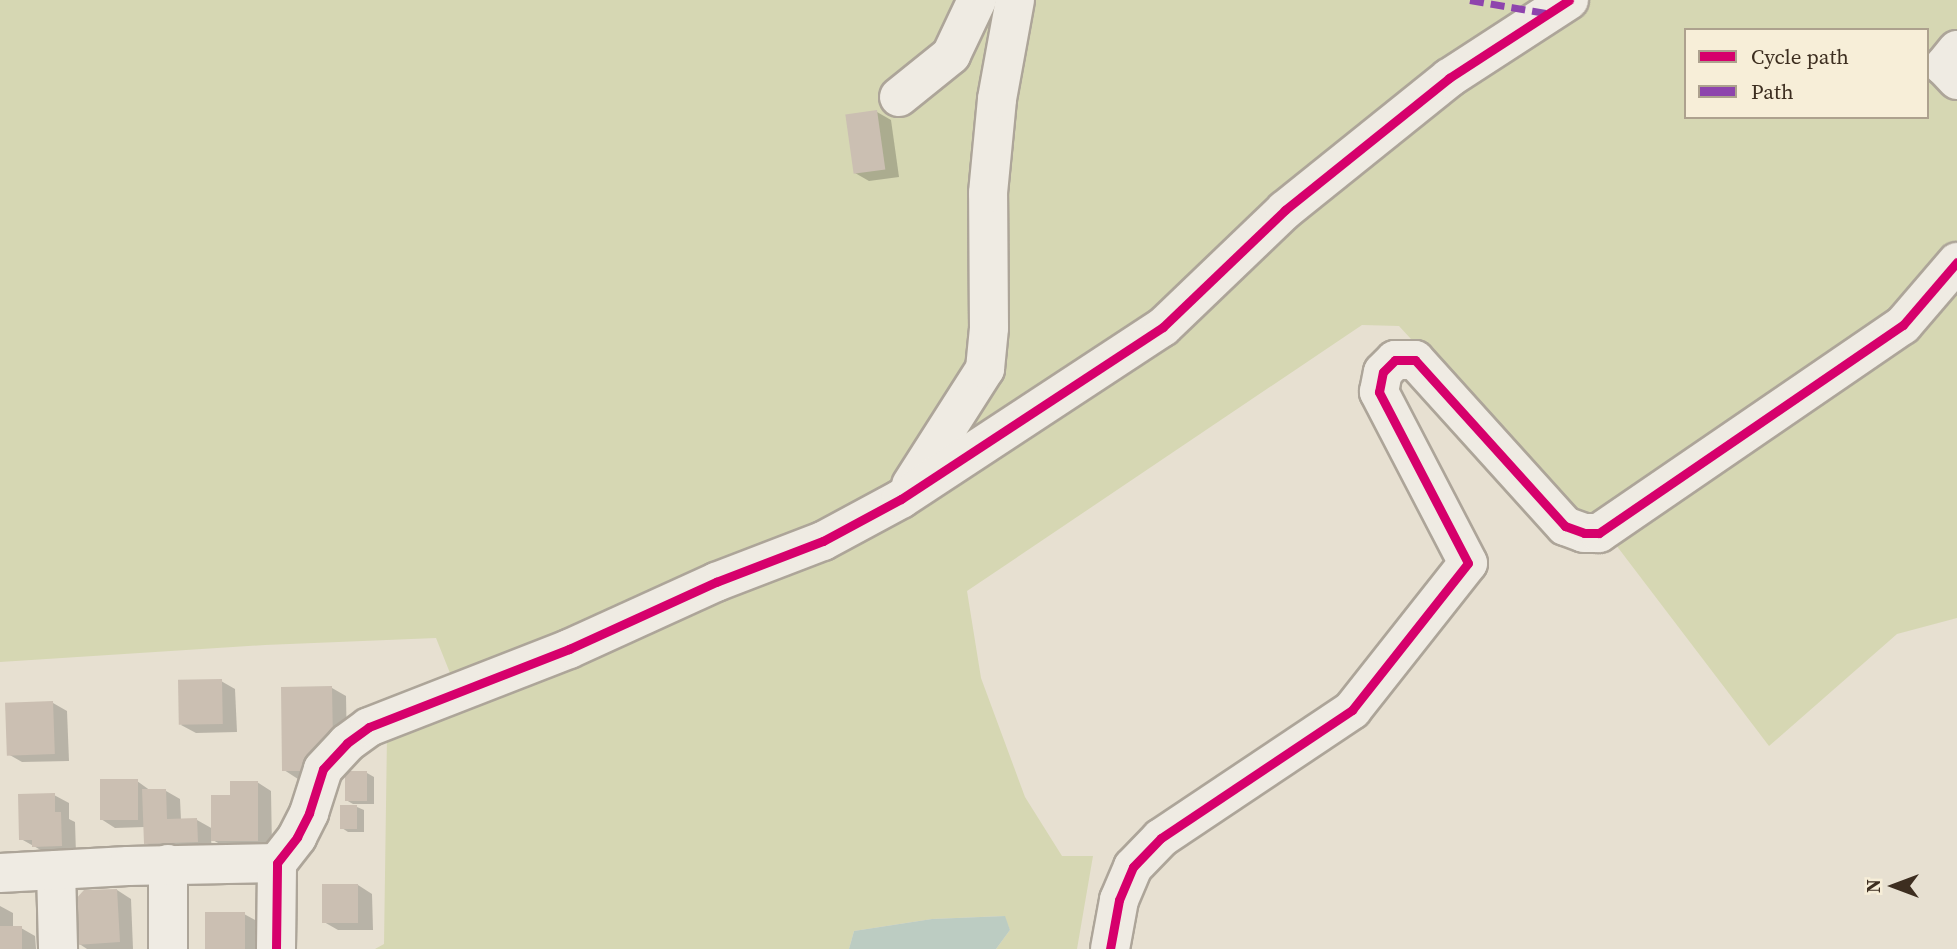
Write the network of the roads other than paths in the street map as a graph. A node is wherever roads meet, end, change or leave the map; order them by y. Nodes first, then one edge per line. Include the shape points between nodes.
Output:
1 (976, 0) edge
2 (1015, 0) edge
3 (1569, 0) edge
4 (1957, 50) edge
5 (1957, 79) edge
6 (899, 97) dead end
7 (1957, 262) edge
8 (901, 499) junction
9 (277, 863) junction
10 (168, 864) junction
11 (56, 870) junction
12 (0, 873) edge
13 (58, 949) edge
14 (168, 949) edge
15 (276, 949) edge
16 (1110, 949) edge

1 - 6 street via 951,55
2 - 8 street via 997,99 988,193 985,369
3 - 8 street via 1450,78 1295,202 1163,327
4 - 5 street via 1944,66
7 - 16 street via 1903,325 1599,533 1565,526 1416,360 1395,360 1383,372 1379,392 1468,564 1352,710 1161,838 1133,867 1119,900
8 - 9 street via 823,541 716,582 569,649 369,727 323,769 309,813
9 - 10 street
9 - 15 street
10 - 11 street
10 - 14 street
11 - 12 street
11 - 13 street

